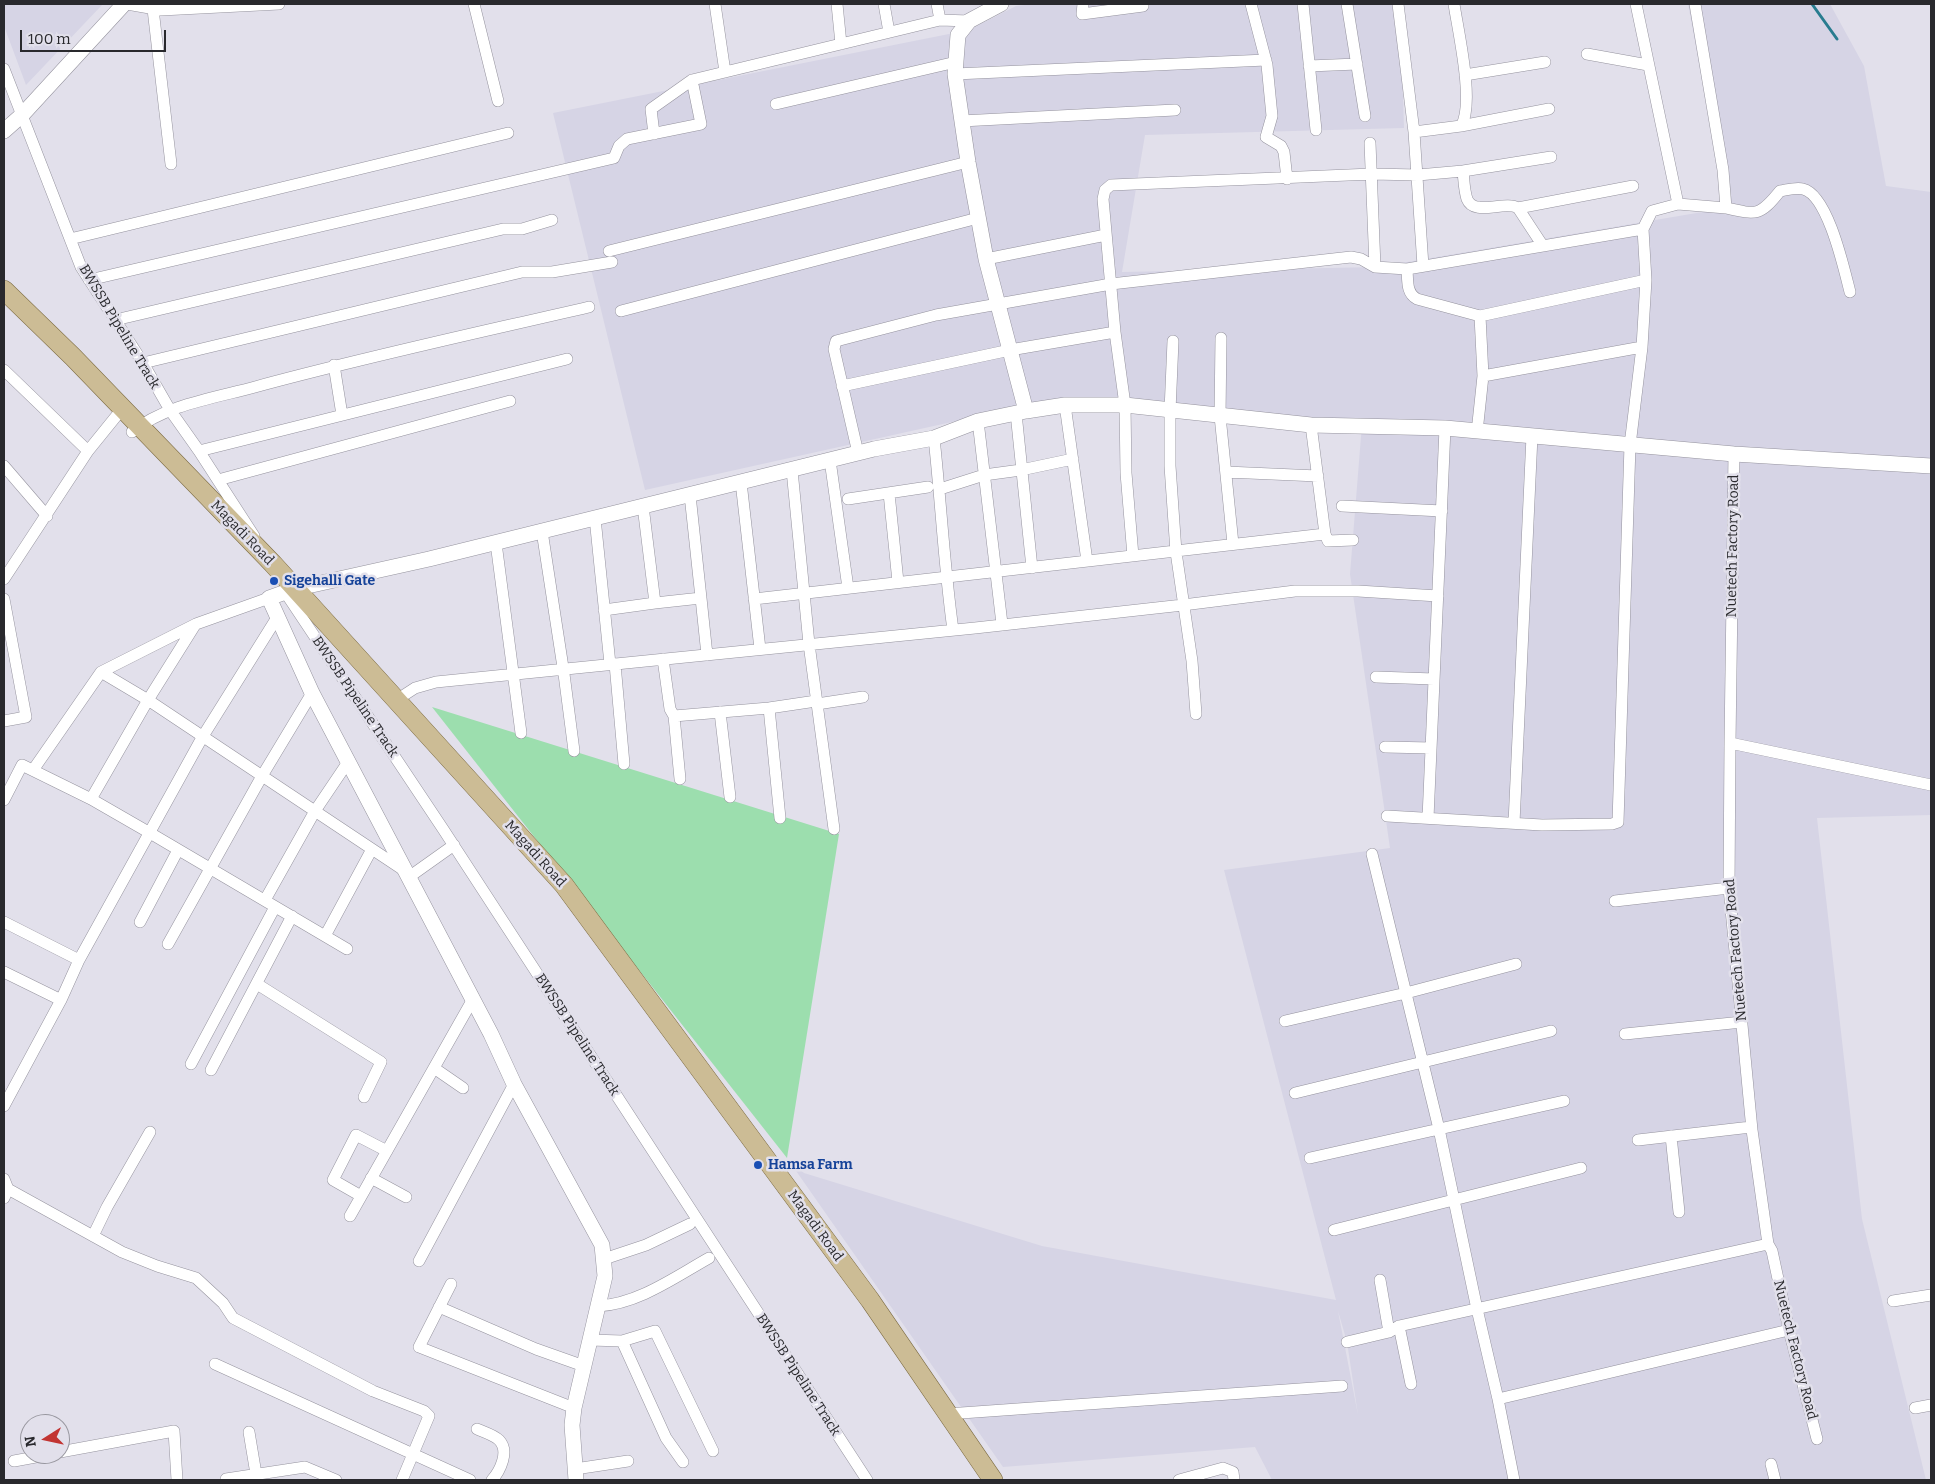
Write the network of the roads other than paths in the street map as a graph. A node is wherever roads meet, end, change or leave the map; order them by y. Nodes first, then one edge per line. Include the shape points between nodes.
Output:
1 (125, 4) edge
2 (279, 4) edge
3 (474, 4) edge
4 (715, 4) edge
5 (836, 4) edge
6 (884, 4) edge
7 (936, 4) edge
8 (1001, 4) edge
9 (1082, 4) edge
10 (1251, 4) edge
11 (1303, 4) edge
12 (1347, 4) edge
13 (1398, 4) edge
14 (1454, 4) edge
15 (1636, 4) edge
16 (1695, 4) edge
17 (1143, 6) dead end
18 (982, 8) edge
19 (153, 9) junction
20 (940, 20) junction
21 (970, 21) junction
22 (889, 32) junction
23 (841, 44) junction
24 (1588, 54) dead end
25 (1266, 60) junction
26 (1545, 62) dead end
27 (1357, 64) junction
28 (1648, 65) junction
29 (1309, 66) junction
30 (955, 68) junction
31 (4, 69) edge
32 (725, 72) junction
33 (1465, 75) junction
34 (692, 80) junction
35 (498, 101) dead end
36 (776, 104) dead end
37 (1549, 109) dead end
38 (1175, 110) dead end
39 (22, 115) junction
40 (1365, 116) dead end
41 (961, 121) junction
42 (1461, 126) junction
43 (1316, 130) dead end
44 (4, 131) edge
45 (1414, 132) junction
46 (508, 133) dead end
47 (654, 134) junction
48 (1370, 143) dead end
49 (1551, 157) dead end
50 (968, 162) junction
51 (171, 164) dead end
52 (1463, 171) junction
53 (1372, 174) junction
54 (1418, 175) junction
55 (1287, 179) junction
56 (1633, 186) dead end
57 (1678, 204) junction
58 (1518, 208) junction
59 (1726, 208) junction
60 (978, 218) junction
61 (552, 220) dead end
62 (1643, 229) junction
63 (1106, 234) junction
64 (70, 239) junction
65 (1543, 246) junction
66 (986, 259) junction
67 (1423, 266) junction
68 (1375, 267) junction
69 (1407, 269) junction
70 (89, 280) junction
71 (1646, 280) junction
72 (1111, 284) junction
73 (4, 290) edge
74 (1850, 292) dead end
75 (4, 304) edge
76 (998, 304) junction
77 (589, 307) dead end
78 (621, 311) dead end
79 (1480, 316) junction
80 (115, 320) junction
81 (1115, 332) junction
82 (1221, 338) dead end
83 (1173, 341) dead end
84 (1642, 348) junction
85 (1010, 350) junction
86 (567, 359) dead end
87 (143, 362) junction
88 (334, 366) junction
89 (4, 370) edge
90 (1483, 376) junction
91 (842, 386) junction
92 (510, 402) dead end
93 (1065, 405) junction
94 (1125, 405) junction
95 (170, 410) junction
96 (1170, 411) junction
97 (119, 412) junction
98 (1021, 412) junction
99 (342, 415) junction
100 (1220, 416) junction
101 (978, 421) junction
102 (1311, 425) junction
103 (1445, 428) junction
104 (135, 429) junction
105 (1477, 432) junction
106 (1532, 436) junction
107 (934, 438) junction
108 (1630, 445) junction
109 (199, 450) junction
110 (88, 451) junction
111 (858, 453) junction
112 (1734, 454) junction
113 (1073, 459) junction
114 (830, 460) junction
115 (4, 466) edge
116 (1931, 466) edge
117 (792, 470) junction
118 (1021, 470) junction
119 (1226, 472) junction
120 (984, 475) junction
121 (1318, 476) junction
122 (218, 480) junction
123 (741, 482) junction
124 (928, 487) dead end
125 (940, 489) junction
126 (889, 493) junction
127 (690, 495) junction
128 (848, 499) dead end
129 (643, 506) junction
130 (1342, 506) dead end
131 (1442, 511) junction
132 (47, 516) junction
133 (595, 518) junction
134 (542, 531) junction
135 (1325, 534) junction
136 (1353, 540) dead end
137 (496, 543) junction
138 (1233, 544) junction
139 (1176, 552) junction
140 (1133, 556) junction
141 (1086, 561) junction
142 (273, 564) junction
143 (1032, 568) junction
144 (995, 571) junction
145 (946, 578) junction
146 (4, 579) edge
147 (898, 582) junction
148 (848, 588) junction
149 (283, 593) junction
150 (804, 593) junction
151 (1438, 596) junction
152 (701, 598) junction
153 (4, 599) edge
154 (754, 599) junction
155 (655, 603) junction
156 (1183, 605) junction
157 (604, 610) junction
158 (278, 616) junction
159 (196, 624) junction
160 (1002, 624) junction
161 (953, 630) junction
162 (809, 644) junction
163 (760, 649) junction
164 (9, 653) edge
165 (707, 655) junction
166 (663, 659) junction
167 (612, 664) junction
168 (563, 669) junction
169 (101, 672) junction
170 (513, 674) junction
171 (1376, 676) dead end
172 (1434, 679) junction
173 (312, 693) junction
174 (863, 697) dead end
175 (148, 700) junction
176 (395, 700) junction
177 (817, 702) junction
178 (769, 708) junction
179 (720, 712) junction
180 (1196, 714) dead end
181 (674, 716) junction
182 (4, 721) edge
183 (521, 733) dead end
184 (204, 736) junction
185 (1730, 743) junction
186 (1385, 747) dead end
187 (1431, 748) junction
188 (574, 751) dead end
189 (348, 762) junction
190 (624, 764) dead end
191 (33, 770) junction
192 (262, 776) junction
193 (680, 779) dead end
194 (1931, 785) edge
195 (730, 797) dead end
196 (91, 799) junction
197 (4, 800) edge
198 (315, 811) junction
199 (1387, 816) dead end
200 (780, 818) dead end
201 (1428, 818) junction
202 (1514, 823) junction
203 (834, 829) dead end
204 (150, 833) junction
205 (454, 845) junction
206 (372, 849) junction
207 (178, 850) junction
208 (1372, 854) dead end
209 (210, 869) junction
210 (408, 875) junction
211 (1730, 888) junction
212 (265, 900) junction
213 (1615, 901) dead end
214 (275, 907) junction
215 (292, 916) junction
216 (4, 922) edge
217 (140, 922) dead end
218 (325, 936) junction
219 (168, 944) dead end
220 (347, 949) dead end
221 (79, 960) junction
222 (1516, 964) dead end
223 (4, 972) edge
224 (257, 984) junction
225 (1406, 993) junction
226 (473, 999) junction
227 (60, 1000) junction
228 (1285, 1021) dead end
229 (1742, 1022) junction
230 (1551, 1031) dead end
231 (1626, 1034) dead end
232 (1423, 1062) junction
233 (191, 1064) dead end
234 (434, 1068) junction
235 (211, 1070) dead end
236 (514, 1084) junction
237 (463, 1088) dead end
238 (1295, 1092) dead end
239 (364, 1097) dead end
240 (1564, 1101) dead end
241 (4, 1106) edge
242 (1751, 1127) junction
243 (1439, 1129) junction
244 (150, 1132) dead end
245 (1671, 1136) junction
246 (1638, 1140) dead end
247 (387, 1151) junction
248 (1310, 1158) dead end
249 (1580, 1168) dead end
250 (371, 1178) junction
251 (5, 1189) edge
252 (361, 1196) junction
253 (406, 1196) dead end
254 (1454, 1200) junction
255 (1679, 1212) dead end
256 (350, 1216) dead end
257 (690, 1224) dead end
258 (1334, 1230) dead end
259 (94, 1236) junction
260 (1768, 1244) junction
261 (709, 1258) dead end
262 (604, 1259) junction
263 (419, 1261) dead end
264 (1380, 1280) dead end
265 (451, 1284) dead end
266 (1931, 1295) edge
267 (1893, 1301) dead end
268 (598, 1306) junction
269 (439, 1307) junction
270 (1477, 1310) junction
271 (1394, 1329) junction
272 (1789, 1330) junction
273 (590, 1340) junction
274 (622, 1341) junction
275 (1347, 1342) dead end
276 (215, 1364) dead end
277 (584, 1366) junction
278 (1411, 1384) dead end
279 (1342, 1386) dead end
280 (1498, 1399) junction
281 (1931, 1405) edge
282 (574, 1408) junction
283 (1914, 1408) dead end
284 (948, 1414) junction
285 (478, 1430) dead end
286 (249, 1432) dead end
287 (1817, 1439) dead end
288 (70, 1450) edge
289 (713, 1451) dead end
290 (413, 1454) junction
291 (20, 1460) edge
292 (14, 1461) dead end
293 (628, 1461) dead end
294 (683, 1462) dead end
295 (1771, 1464) dead end
296 (256, 1474) junction
297 (575, 1475) edge
298 (226, 1479) dead end
299 (177, 1480) edge
300 (336, 1480) edge
301 (402, 1480) edge
302 (470, 1480) edge
303 (492, 1480) edge
304 (867, 1480) edge
305 (980, 1480) edge
306 (993, 1480) edge
307 (1180, 1480) edge
308 (1234, 1480) edge
309 (1514, 1480) edge
310 (1775, 1480) edge

1 - 19 street
1 - 39 street
2 - 19 street
3 - 35 street
4 - 32 street
5 - 23 street
6 - 22 street
7 - 20 street
8 - 18 street
9 - 17 street via 1082,14
10 - 25 street
11 - 29 street
12 - 27 street
13 - 45 street
14 - 33 street
15 - 28 street
16 - 59 street
18 - 21 street
19 - 51 street
20 - 21 street
20 - 22 street
21 - 30 street via 958,35
22 - 23 street
23 - 32 street
24 - 28 street
25 - 30 street
25 - 55 street via 1272,116 1266,137 1281,146
26 - 33 street
27 - 29 street
27 - 40 street
28 - 57 street
29 - 43 street
30 - 36 street
30 - 41 street
31 - 39 street, BWSSB Pipeline Track
32 - 34 street
33 - 42 street via 1467,107
34 - 47 street via 652,109
34 - 47 street via 701,124
37 - 42 street
38 - 41 street
39 - 44 street
39 - 64 street, BWSSB Pipeline Track
41 - 50 street
42 - 45 street
45 - 54 street
46 - 64 street
47 - 70 street via 627,139 619,146 614,158
48 - 53 street
49 - 52 street
50 - 60 street
50 - 87 street via 552,272 522,272
52 - 54 street
52 - 58 street via 1468,200 1472,205 1478,208 1513,205
53 - 54 street
53 - 55 street
53 - 68 street
54 - 67 street
55 - 63 street via 1111,185 1105,190 1103,200
56 - 58 street
57 - 59 street
57 - 62 street via 1652,211
58 - 65 street
59 - 74 street via 1746,213 1759,212 1780,191 1805,189 1822,207 1832,228
60 - 66 street
60 - 78 street
61 - 80 street
62 - 65 street
62 - 71 street
63 - 66 street
63 - 72 street
64 - 70 street, BWSSB Pipeline Track
65 - 67 street
66 - 76 street
67 - 69 street
68 - 69 street
68 - 72 street via 1352,257
69 - 79 street via 1408,289 1412,296
70 - 80 street, BWSSB Pipeline Track
71 - 79 street
71 - 84 street
72 - 76 street
72 - 81 street
73 - 97 main road, Magadi Road via 73,357
75 - 97 main road, Magadi Road
76 - 85 street
76 - 91 street via 936,315 836,340 834,349
77 - 88 street
79 - 90 street
80 - 87 street, BWSSB Pipeline Track
81 - 85 street
81 - 94 street
82 - 100 street
83 - 96 street
84 - 90 street
84 - 108 street
85 - 91 street
85 - 98 street
86 - 99 street
87 - 95 street, BWSSB Pipeline Track
88 - 95 street
88 - 99 street
89 - 110 street
90 - 105 street
91 - 111 street
92 - 122 street
93 - 94 street
93 - 98 street
93 - 113 street
94 - 96 street
94 - 140 street
95 - 104 street
95 - 109 street, BWSSB Pipeline Track
96 - 100 street
96 - 139 street
97 - 104 main road, Magadi Road
97 - 110 street
98 - 101 street
98 - 118 street
99 - 109 street
100 - 102 street
100 - 119 street
101 - 107 street
101 - 120 street
102 - 103 street
102 - 121 street
103 - 105 street
103 - 131 street
104 - 142 main road, Magadi Road
104 - 149 main road, Magadi Road
105 - 106 street
106 - 108 street
106 - 202 street
107 - 111 street
107 - 125 street
108 - 112 street
108 - 202 street via 1618,822
109 - 122 street, BWSSB Pipeline Track
110 - 132 street
111 - 114 street
112 - 116 street
112 - 185 street, Nuetech Factory Road
113 - 118 street
113 - 141 street
114 - 117 street
114 - 148 street
115 - 132 street
117 - 123 street
117 - 150 street
118 - 120 street
118 - 143 street
119 - 121 street
119 - 138 street
120 - 125 street
120 - 144 street
121 - 135 street
122 - 142 street, BWSSB Pipeline Track
123 - 127 street
123 - 154 street
124 - 126 street
125 - 145 street
126 - 128 street
126 - 147 street
127 - 129 street
127 - 152 street
129 - 133 street
129 - 155 street
130 - 131 street
131 - 151 street
132 - 146 street
133 - 134 street
133 - 157 street
134 - 137 street
134 - 168 street
135 - 136 street via 1328,541
135 - 138 street
137 - 149 street
137 - 170 street
138 - 139 street
139 - 140 street
139 - 156 street
140 - 141 street
141 - 143 street
142 - 149 main road, Magadi Road
143 - 144 street
144 - 145 street
144 - 160 street
145 - 147 street
145 - 161 street
147 - 148 street
148 - 150 street
149 - 158 street
149 - 159 street
149 - 176 main road, Magadi Road
149 - 205 street, BWSSB Pipeline Track
149 - 305 main road, Magadi Road via 555,890 855,1297
150 - 154 street
150 - 162 street
151 - 156 street via 1295,590
151 - 172 street
152 - 155 street
152 - 165 street
153 - 164 street
154 - 163 street
155 - 157 street
156 - 160 street
156 - 180 street
157 - 167 street
158 - 173 street
158 - 184 street
159 - 169 street
159 - 175 street
160 - 161 street
161 - 162 street
162 - 163 street
162 - 177 street
163 - 165 street
164 - 182 street via 26,717
165 - 166 street
166 - 167 street
166 - 181 street via 670,709
167 - 168 street
167 - 190 street
168 - 170 street
168 - 188 street
169 - 175 street
169 - 191 street
170 - 176 street via 436,682 415,688
170 - 183 street
171 - 172 street
172 - 187 street
173 - 189 street
173 - 192 street
174 - 177 street
175 - 184 street
175 - 196 street
176 - 284 main road, Magadi Road via 564,885 870,1300
177 - 178 street
177 - 203 street
178 - 179 street
178 - 200 street
179 - 181 street
179 - 195 street
181 - 193 street
184 - 192 street
184 - 204 street
185 - 194 street
185 - 211 street, Nuetech Factory Road
186 - 187 street
187 - 201 street
189 - 198 street
189 - 210 street
191 - 196 street
191 - 197 street via 22,765
192 - 198 street
192 - 209 street
196 - 204 street
198 - 206 street
198 - 212 street
199 - 201 street
201 - 202 street
204 - 207 street
204 - 221 street
205 - 210 street
205 - 304 street, BWSSB Pipeline Track
206 - 210 street
206 - 218 street
207 - 209 street
207 - 217 street
208 - 225 street
209 - 212 street
209 - 219 street
210 - 226 street
211 - 213 street
211 - 229 street, Nuetech Factory Road
212 - 214 street
214 - 215 street
214 - 233 street
215 - 218 street
215 - 224 street
216 - 221 street
218 - 220 street
221 - 227 street
222 - 225 street
223 - 227 street
224 - 235 street
224 - 239 street via 381,1062
225 - 228 street
225 - 232 street
226 - 234 street
226 - 236 street
227 - 241 street
229 - 231 street
229 - 242 street, Nuetech Factory Road
230 - 232 street
232 - 238 street
232 - 243 street
234 - 237 street
234 - 247 street
236 - 262 street via 602,1245
236 - 263 street
240 - 243 street
242 - 245 street
242 - 260 street, Nuetech Factory Road
243 - 248 street
243 - 254 street
244 - 259 street
245 - 246 street
245 - 255 street
247 - 250 street
247 - 252 street via 356,1135 333,1180
249 - 254 street
250 - 252 street
250 - 253 street
251 - 259 street
252 - 256 street
254 - 258 street
254 - 270 street
257 - 262 street
259 - 290 street via 122,1252 196,1278 223,1303 233,1318 373,1391 424,1411 429,1416
260 - 270 street
260 - 272 street, Nuetech Factory Road
261 - 268 street via 628,1300
262 - 268 street via 605,1276
264 - 271 street
265 - 269 street
266 - 267 street
268 - 273 street
269 - 277 street
269 - 282 street via 419,1347
270 - 271 street
270 - 280 street
271 - 275 street
271 - 278 street
272 - 280 street
272 - 287 street, Nuetech Factory Road
273 - 274 street
273 - 277 street
274 - 289 street via 655,1331
274 - 294 street via 666,1438
276 - 290 street
277 - 282 street
279 - 284 street
280 - 309 street
281 - 283 street
282 - 297 street
284 - 306 main road, Magadi Road
285 - 303 street via 498,1438 502,1444 503,1460
286 - 296 street
288 - 299 street via 174,1431
290 - 301 street
290 - 302 street
291 - 292 street
293 - 297 street
295 - 310 street
296 - 298 street
296 - 300 street via 305,1467
307 - 308 street via 1223,1468 1232,1472

